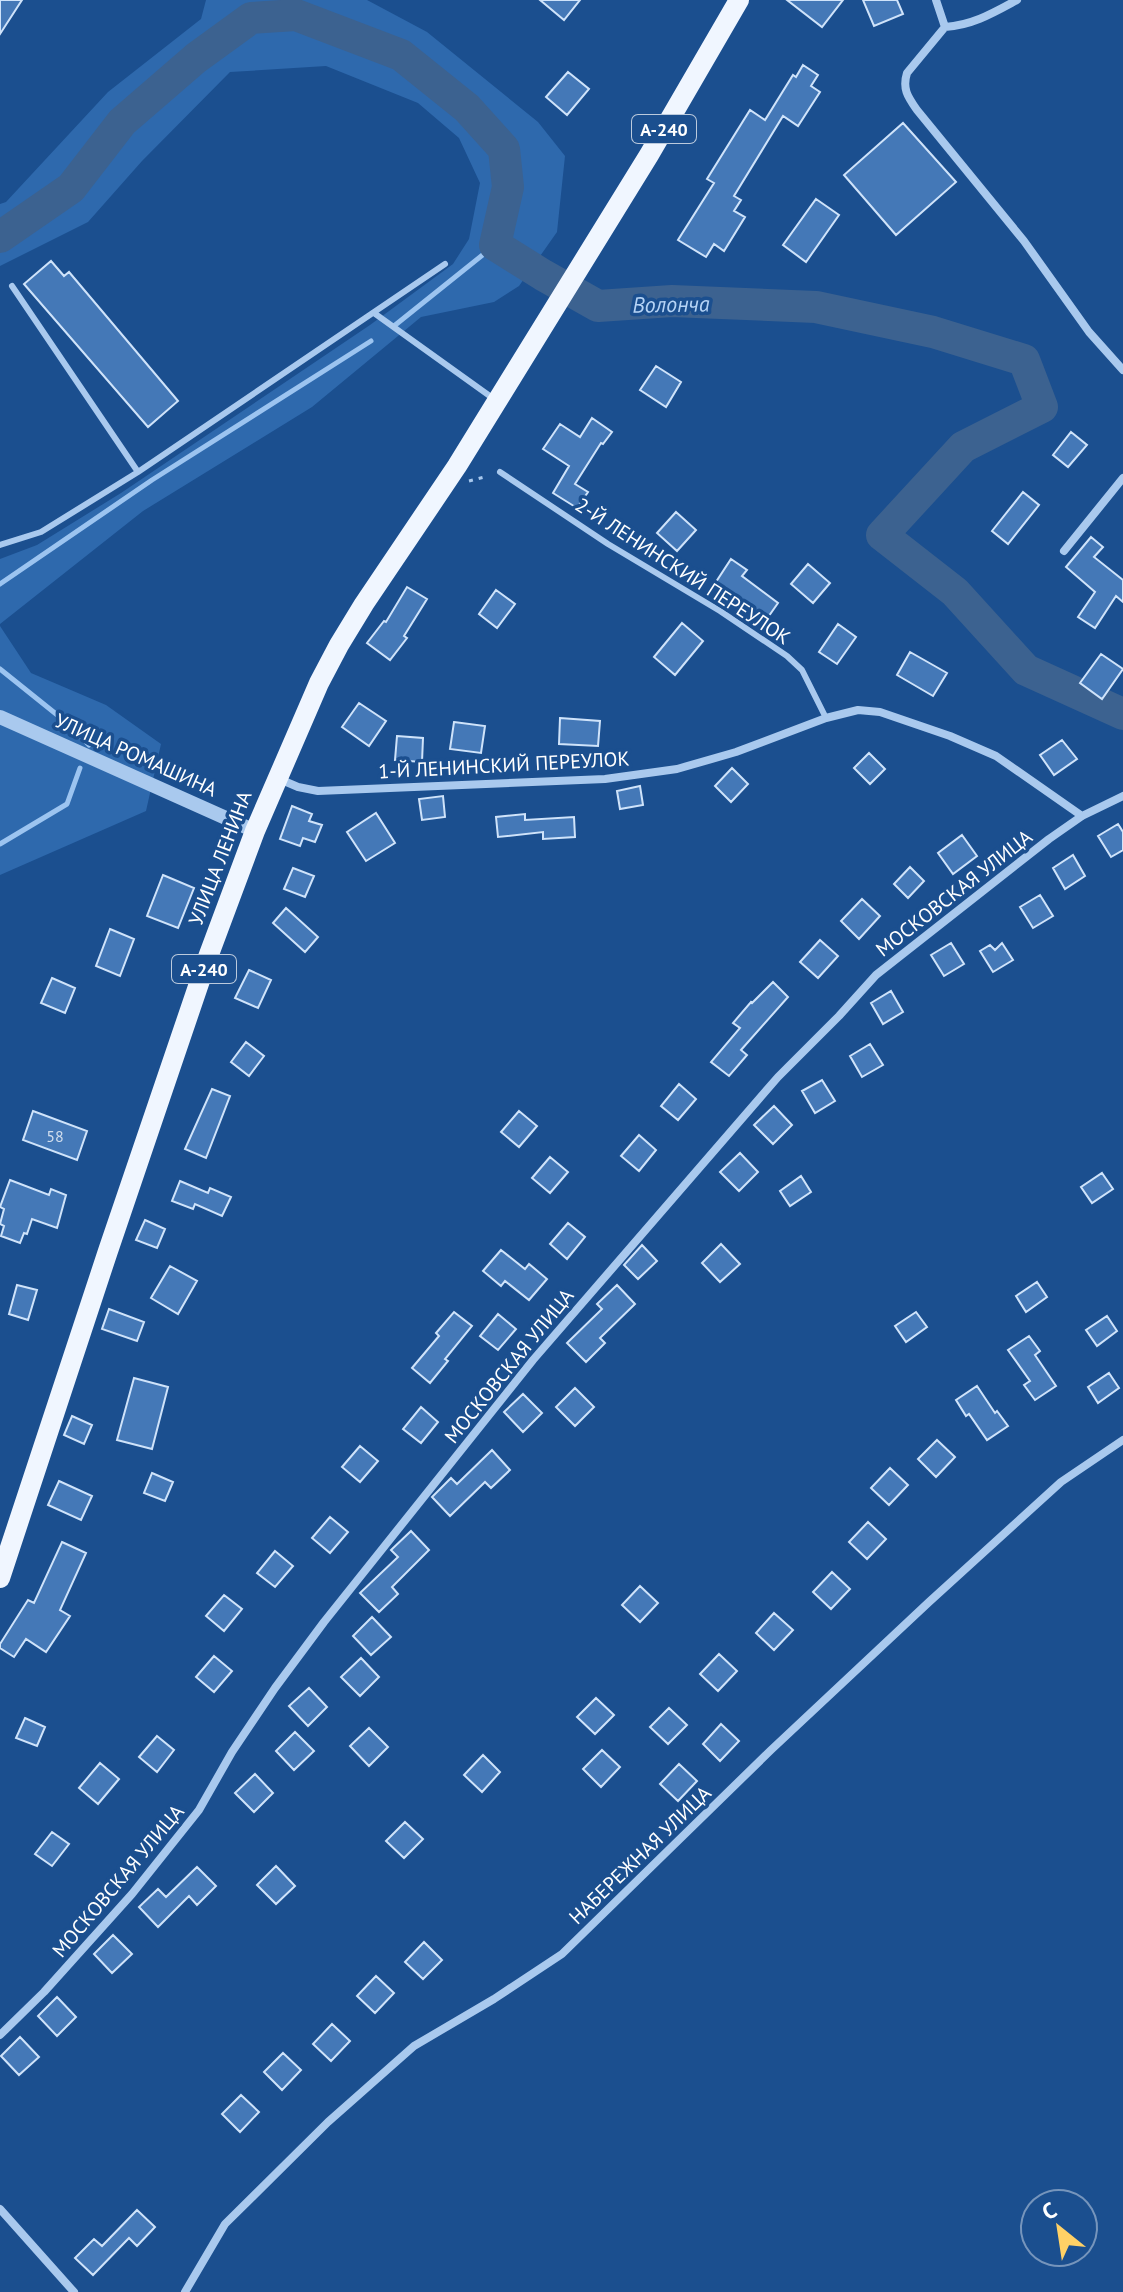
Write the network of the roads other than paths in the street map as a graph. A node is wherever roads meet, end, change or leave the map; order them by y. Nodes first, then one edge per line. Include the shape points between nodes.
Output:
1 (739, 0) edge
2 (936, 0) edge
3 (1017, 0) edge
4 (945, 27) junction
5 (445, 264) dead end
6 (12, 286) dead end
7 (374, 313) junction
8 (1123, 370) edge
9 (497, 401) junction
10 (138, 472) junction
11 (500, 472) road end
12 (1123, 478) edge
13 (0, 545) edge
14 (1064, 551) dead end
15 (0, 717) edge
16 (826, 718) junction
17 (277, 778) junction
18 (1123, 796) edge
19 (1082, 816) junction
20 (255, 831) junction
21 (1123, 1440) edge
22 (0, 1578) edge
23 (0, 2035) edge
24 (0, 2209) edge
25 (74, 2292) edge
26 (185, 2292) edge

1 - 9 main road, УЛИЦА ЛЕНИНА / А-240
2 - 4 street
3 - 4 street via 974,22
4 - 8 street via 907,73 906,93
5 - 7 lane
6 - 10 lane
7 - 9 lane
7 - 10 lane
9 - 17 main road, УЛИЦА ЛЕНИНА / А-240 via 339,645
10 - 13 lane via 41,532
11 - 16 lane, 2-Й ЛЕНИНСКИЙ ПЕРЕУЛОК via 787,656 802,670
12 - 14 street
15 - 20 street, УЛИЦА РОМАШИНА
16 - 17 street, 1-Й ЛЕНИНСКИЙ ПЕРЕУЛОК via 677,769 605,779 318,791
16 - 19 street, 1-Й ЛЕНИНСКИЙ ПЕРЕУЛОК via 858,710 880,712 950,736 996,756
17 - 20 main road, УЛИЦА ЛЕНИНА / А-240
18 - 19 street, МОСКОВСКАЯ УЛИЦА
19 - 23 street, МОСКОВСКАЯ УЛИЦА via 876,975 778,1077 533,1360 324,1622 232,1752 199,1810 132,1894
20 - 22 main road, УЛИЦА ЛЕНИНА / А-240
21 - 26 street, НАБЕРЕЖНАЯ УЛИЦА via 1061,1482 929,1602 562,1954 414,2046 328,2122 225,2224
24 - 25 street

